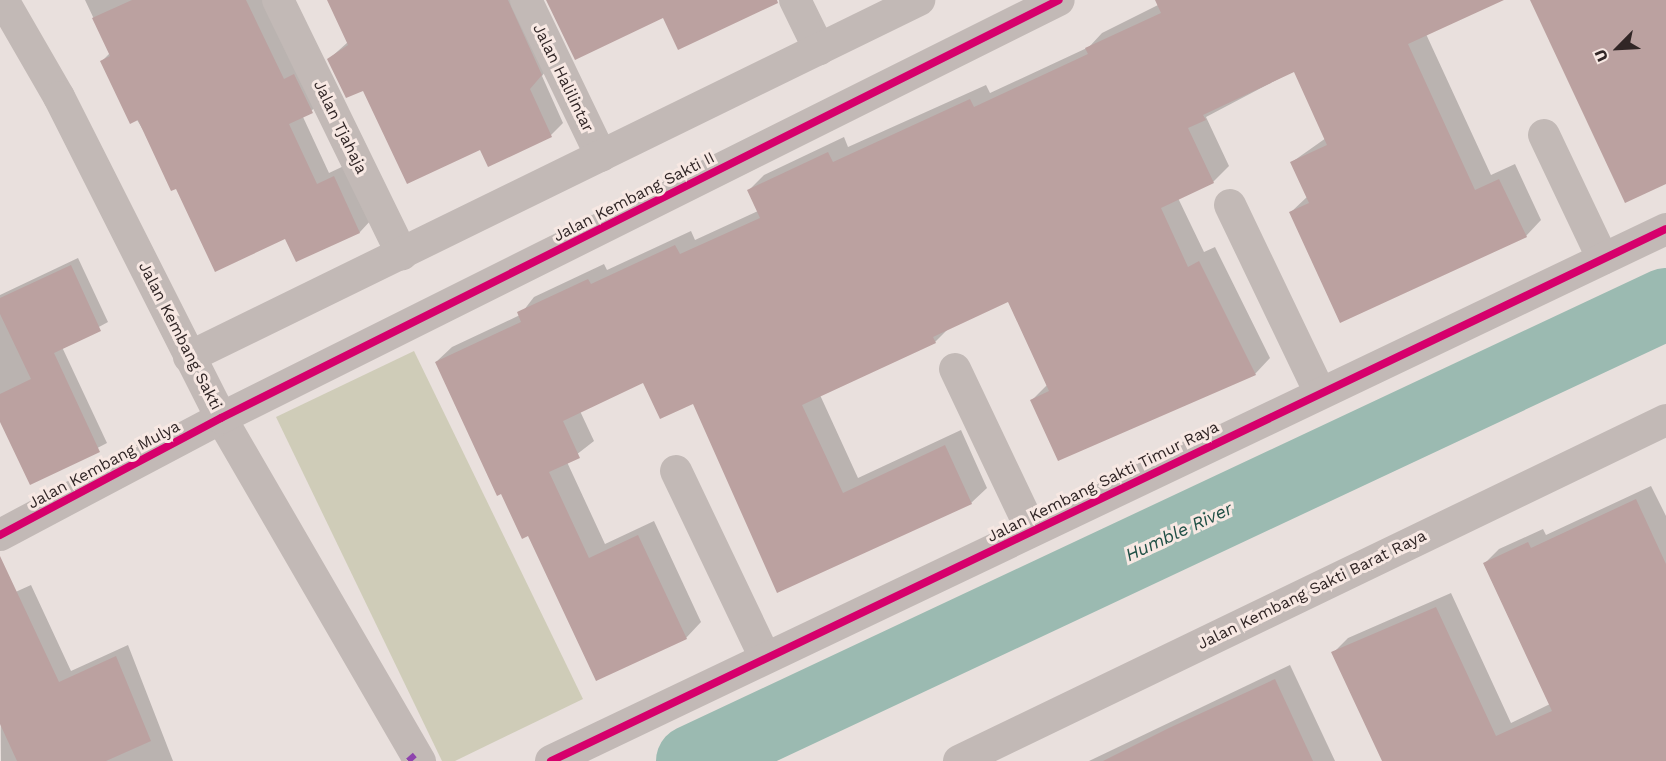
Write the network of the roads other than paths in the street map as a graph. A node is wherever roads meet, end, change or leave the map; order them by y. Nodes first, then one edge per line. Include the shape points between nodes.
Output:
1 (3, 0) edge
2 (278, 0) edge
3 (526, 0) edge
4 (795, 0) edge
5 (919, 0) edge
6 (1059, 0) edge
7 (819, 49) junction
8 (1544, 135) dead end
9 (601, 156) junction
10 (1230, 205) dead end
11 (1666, 229) edge
12 (402, 254) junction
13 (1603, 259) junction
14 (189, 357) junction
15 (955, 369) dead end
16 (1320, 393) junction
17 (221, 418) junction
18 (1666, 420) edge
19 (676, 471) dead end
20 (1032, 531) junction
21 (0, 536) edge
22 (765, 658) junction
23 (414, 759) edge
24 (551, 761) edge
25 (959, 761) edge

1 - 14 street, Jalan Kembang Sakti via 59,97
2 - 12 street, Jalan Tjahaja
3 - 9 street, Jalan Halilintar
4 - 7 street
5 - 7 street
6 - 17 street, Jalan Kembang Sakti II
7 - 9 street
8 - 13 street
9 - 12 street
10 - 16 street
11 - 13 street, Jalan Kembang Sakti Timur Raya
12 - 14 street
13 - 16 street, Jalan Kembang Sakti Timur Raya
14 - 17 street, Jalan Kembang Sakti
15 - 20 street
16 - 20 street, Jalan Kembang Sakti Timur Raya
17 - 21 street, Jalan Kembang Mulya
17 - 23 street, Jalan Kembang Sakti
18 - 25 street, Jalan Kembang Sakti Barat Raya
19 - 22 street
20 - 22 street, Jalan Kembang Sakti Timur Raya
22 - 24 street, Jalan Kembang Sakti Timur Raya

